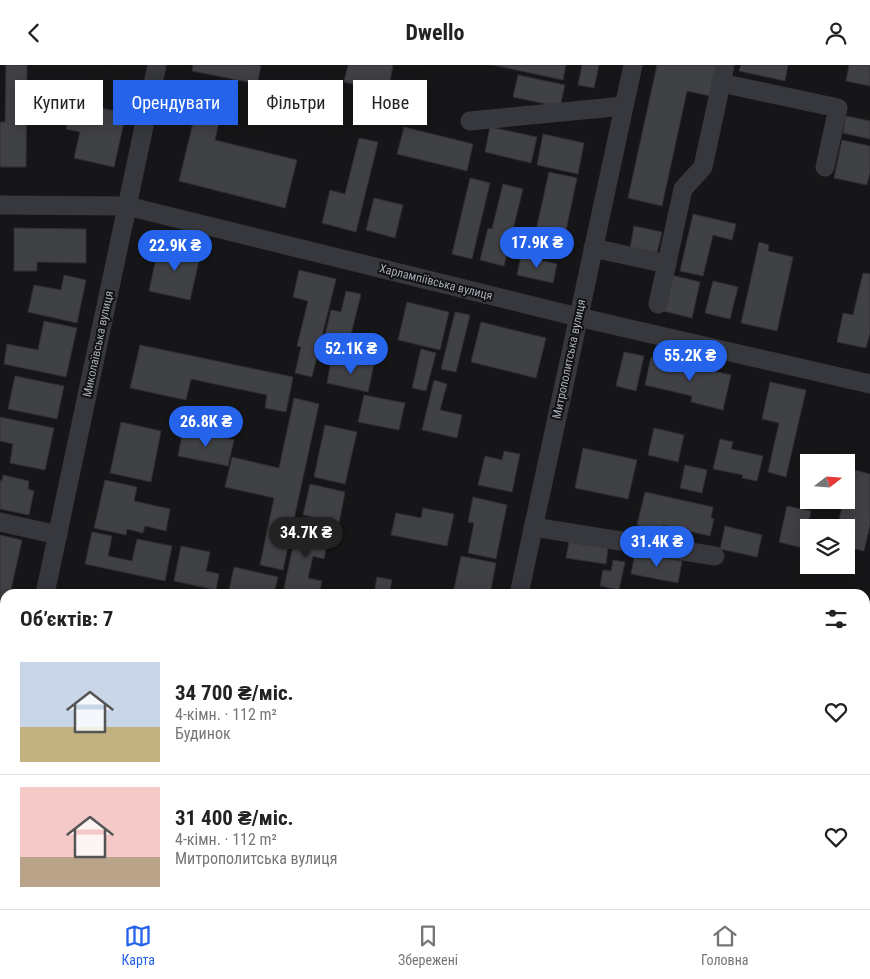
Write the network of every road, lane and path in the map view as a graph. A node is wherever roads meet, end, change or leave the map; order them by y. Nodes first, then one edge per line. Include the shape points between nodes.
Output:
1 (157, 65) edge
2 (633, 65) edge
3 (723, 74) edge
4 (624, 106) junction
5 (470, 121) dead end
6 (825, 167) dead end
7 (0, 205) edge
8 (127, 206) junction
9 (593, 248) junction
10 (667, 264) junction
11 (658, 304) dead end
12 (578, 317) junction
13 (870, 384) edge
14 (0, 522) edge
15 (533, 527) junction
16 (58, 535) junction
17 (715, 555) dead end
18 (46, 589) edge
19 (520, 589) edge

1 - 8 street, Миколаївська вулиця
2 - 4 street, Митрополитська вулиця
3 - 6 street via 838,109
3 - 10 street via 703,167 683,189
4 - 5 street
4 - 9 street, Митрополитська вулиця
7 - 8 street, Харлампіївська вулиця
8 - 12 street, Харлампіївська вулиця
8 - 16 street, Миколаївська вулиця
9 - 10 street
9 - 12 street, Митрополитська вулиця
10 - 11 street
12 - 13 street, Харлампіївська вулиця
12 - 15 street, Митрополитська вулиця
14 - 16 street
15 - 17 street
15 - 19 street, Митрополитська вулиця
16 - 18 street, Миколаївська вулиця

